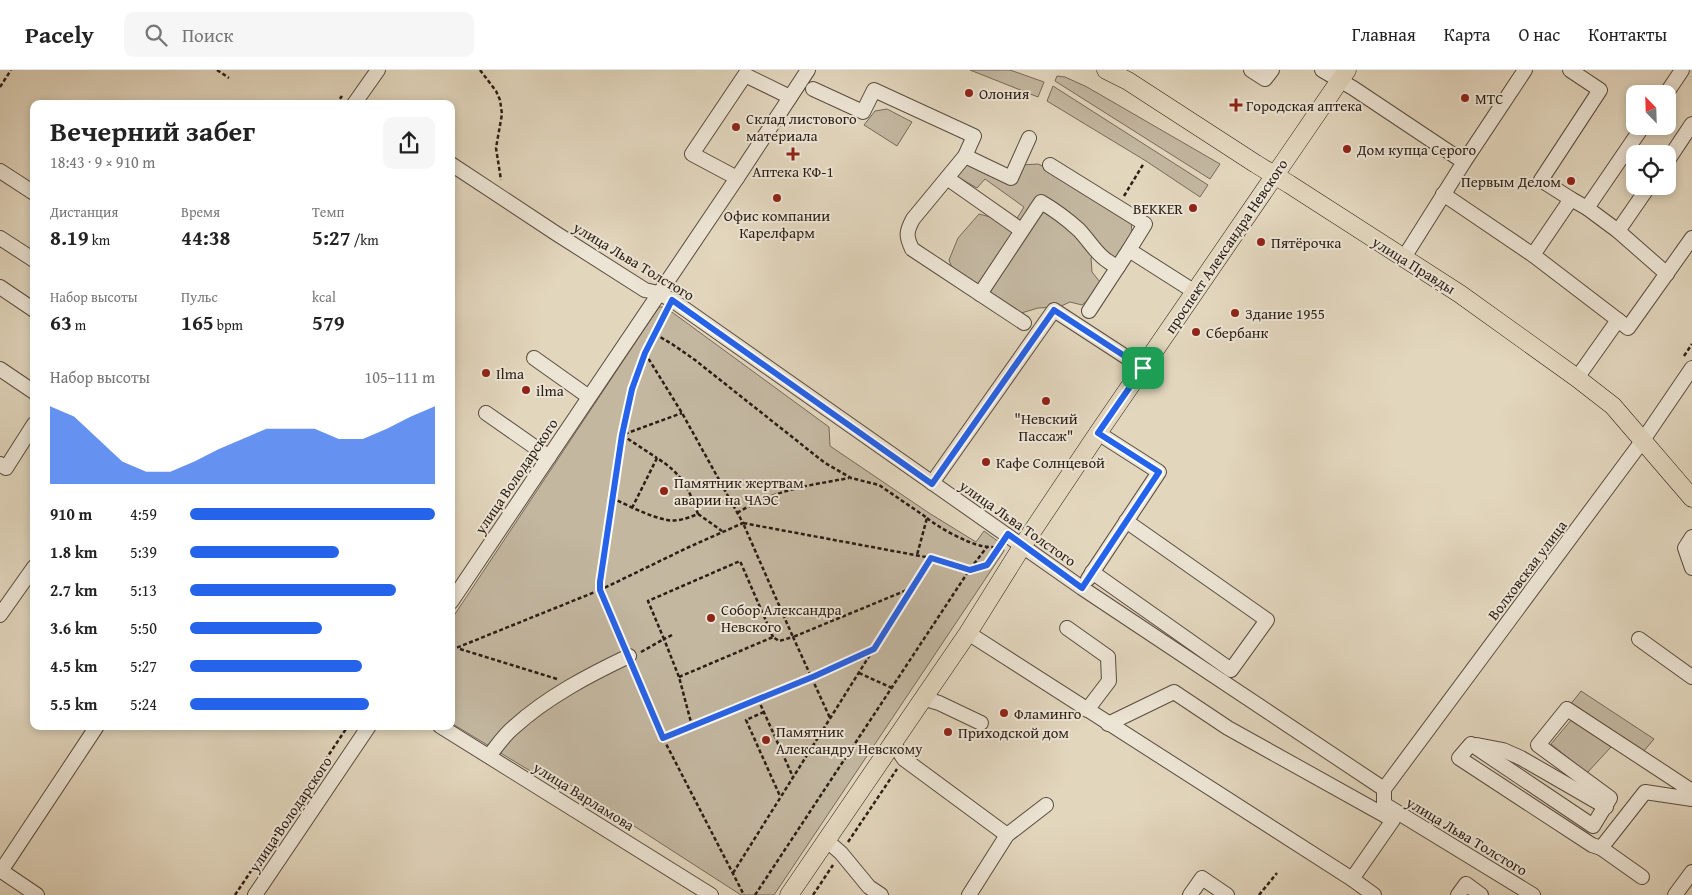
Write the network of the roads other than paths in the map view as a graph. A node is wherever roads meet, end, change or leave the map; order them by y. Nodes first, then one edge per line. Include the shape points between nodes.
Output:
1 (378, 70) edge
2 (808, 70) edge
3 (1106, 70) edge
4 (1251, 70) edge
5 (1272, 70) edge
6 (1322, 70) edge
7 (1525, 70) edge
8 (1570, 70) edge
9 (1680, 71) edge
10 (1343, 75) edge
11 (1671, 85) edge
12 (813, 89) dead end
13 (790, 97) junction
14 (358, 100) edge
15 (1692, 124) edge
16 (1637, 135) edge
17 (1029, 138) dead end
18 (1676, 148) edge
19 (965, 156) junction
20 (1464, 162) junction
21 (1050, 164) dead end
22 (455, 167) edge
23 (0, 171) edge
24 (1274, 175) junction
25 (737, 178) junction
26 (947, 178) junction
27 (30, 190) edge
28 (1443, 194) junction
29 (1643, 195) edge
30 (1570, 199) junction
31 (1587, 208) junction
32 (1021, 230) junction
33 (1618, 231) junction
34 (0, 238) edge
35 (1692, 238) edge
36 (1129, 250) junction
37 (1533, 254) junction
38 (30, 257) edge
39 (1403, 259) junction
40 (1118, 267) junction
41 (1667, 274) junction
42 (0, 287) edge
43 (1195, 292) junction
44 (658, 293) junction
45 (980, 294) junction
46 (30, 307) edge
47 (1089, 311) dead end
48 (1618, 320) junction
49 (1024, 324) dead end
50 (534, 358) dead end
51 (1143, 368) junction
52 (1692, 368) edge
53 (0, 370) edge
54 (1577, 378) junction
55 (30, 389) edge
56 (589, 397) junction
57 (486, 413) dead end
58 (30, 431) edge
59 (1098, 433) junction
60 (1644, 440) junction
61 (549, 457) junction
62 (0, 464) edge
63 (932, 484) junction
64 (1692, 498) edge
65 (1126, 521) junction
66 (1692, 537) edge
67 (1023, 545) junction
68 (1692, 568) edge
69 (1092, 572) junction
70 (30, 573) edge
71 (1082, 588) junction
72 (455, 596) edge
73 (0, 615) edge
74 (1067, 628) dead end
75 (968, 633) junction
76 (1639, 639) dead end
77 (629, 656) road end
78 (1692, 678) edge
79 (922, 698) junction
80 (1087, 710) junction
81 (981, 723) dead end
82 (1108, 724) junction
83 (94, 730) edge
84 (366, 730) edge
85 (447, 730) edge
86 (892, 741) junction
87 (1471, 744) junction
88 (489, 756) junction
89 (1384, 789) junction
90 (1692, 791) edge
91 (1692, 799) edge
92 (1046, 805) dead end
93 (1606, 807) junction
94 (1007, 835) junction
95 (826, 840) junction
96 (1601, 848) junction
97 (1, 871) edge
98 (1692, 872) edge
99 (1642, 878) dead end
100 (1352, 879) junction
101 (692, 890) edge
102 (37, 895) edge
103 (255, 895) edge
104 (711, 895) edge
105 (789, 895) edge
106 (881, 895) edge
107 (969, 895) edge
108 (1190, 895) edge
109 (1227, 895) edge
110 (1374, 895) edge
111 (1458, 895) edge
112 (1481, 895) edge
113 (1533, 895) edge
114 (1675, 895) edge

1 - 14 street
2 - 13 street, улица Володарского
3 - 24 main road, улица Правды
4 - 5 street via 1265,79
6 - 10 street
7 - 20 street
8 - 30 street via 1600,90 1541,180
9 - 11 street
10 - 20 street
10 - 24 main road, проспект Александра Невского
12 - 19 street via 863,112 874,90 974,136
13 - 25 street, улица Володарского
13 - 25 street via 745,74 692,154
15 - 18 street
16 - 31 street
17 - 19 street via 1011,178
19 - 26 street
20 - 28 street
21 - 36 street via 1145,224
22 - 44 street, улица Льва Толстого via 645,290
23 - 27 street
24 - 39 main road, улица Правды
24 - 43 main road, проспект Александра Невского
25 - 44 street, улица Володарского
26 - 32 street
26 - 45 street via 913,219 907,231 908,240 912,249
28 - 37 street
28 - 39 street
29 - 33 street
30 - 31 street
30 - 37 street
31 - 33 street
32 - 40 street via 1041,202 1063,216 1097,253
32 - 45 street
33 - 41 street
34 - 38 street
35 - 41 street
36 - 40 street
36 - 43 street
37 - 48 street
39 - 54 main road, улица Правды via 1460,294
40 - 47 street
41 - 48 street via 1628,328
42 - 46 street
43 - 51 main road, проспект Александра Невского
44 - 56 street, улица Володарского
44 - 63 street, улица Льва Толстого
45 - 49 street
48 - 54 street
50 - 56 street
51 - 59 main road, проспект Александра Невского
51 - 63 street via 1054,310
52 - 60 street, Волховская улица
53 - 55 street
54 - 60 main road, улица Правды via 1613,406
56 - 61 street, улица Володарского
57 - 61 street
58 - 62 street via 6,468
59 - 65 street via 1159,472
59 - 67 main road, проспект Александра Невского
60 - 64 main road, улица Правды
60 - 89 street, Волховская улица
61 - 72 street, улица Володарского
63 - 67 street, улица Льва Толстого
65 - 69 street
65 - 69 street via 1267,620 1231,670
66 - 68 street via 1685,548
67 - 71 street, улица Льва Толстого
67 - 75 main road, проспект Александра Невского
69 - 71 street
70 - 73 street
71 - 89 street, улица Льва Толстого
74 - 80 street via 1108,656 1109,681
75 - 79 main road, проспект Александра Невского
75 - 80 street
76 - 78 street
77 - 88 street via 550,700 513,728
79 - 81 street
79 - 86 main road, проспект Александра Невского
80 - 82 street
82 - 100 street
82 - 100 street via 1174,692 1228,728 1393,820
83 - 97 street
84 - 103 street, улица Володарского
85 - 88 street, улица Варламова
86 - 94 street via 904,759
86 - 95 main road, проспект Александра Невского
87 - 93 street via 1503,750 1521,758
87 - 93 street via 1593,826
87 - 96 street via 1459,758
88 - 101 street, улица Варламова
89 - 113 street, улица Льва Толстого via 1384,804
90 - 93 street via 1567,709 1538,745 1610,798
91 - 96 street via 1645,792
92 - 94 street
94 - 107 street
95 - 105 main road, проспект Александра Невского
95 - 106 street via 869,887
96 - 99 street
97 - 102 street
98 - 114 street
100 - 110 street
101 - 104 street, улица Варламова
108 - 109 street via 1202,878
111 - 112 street via 1466,884

